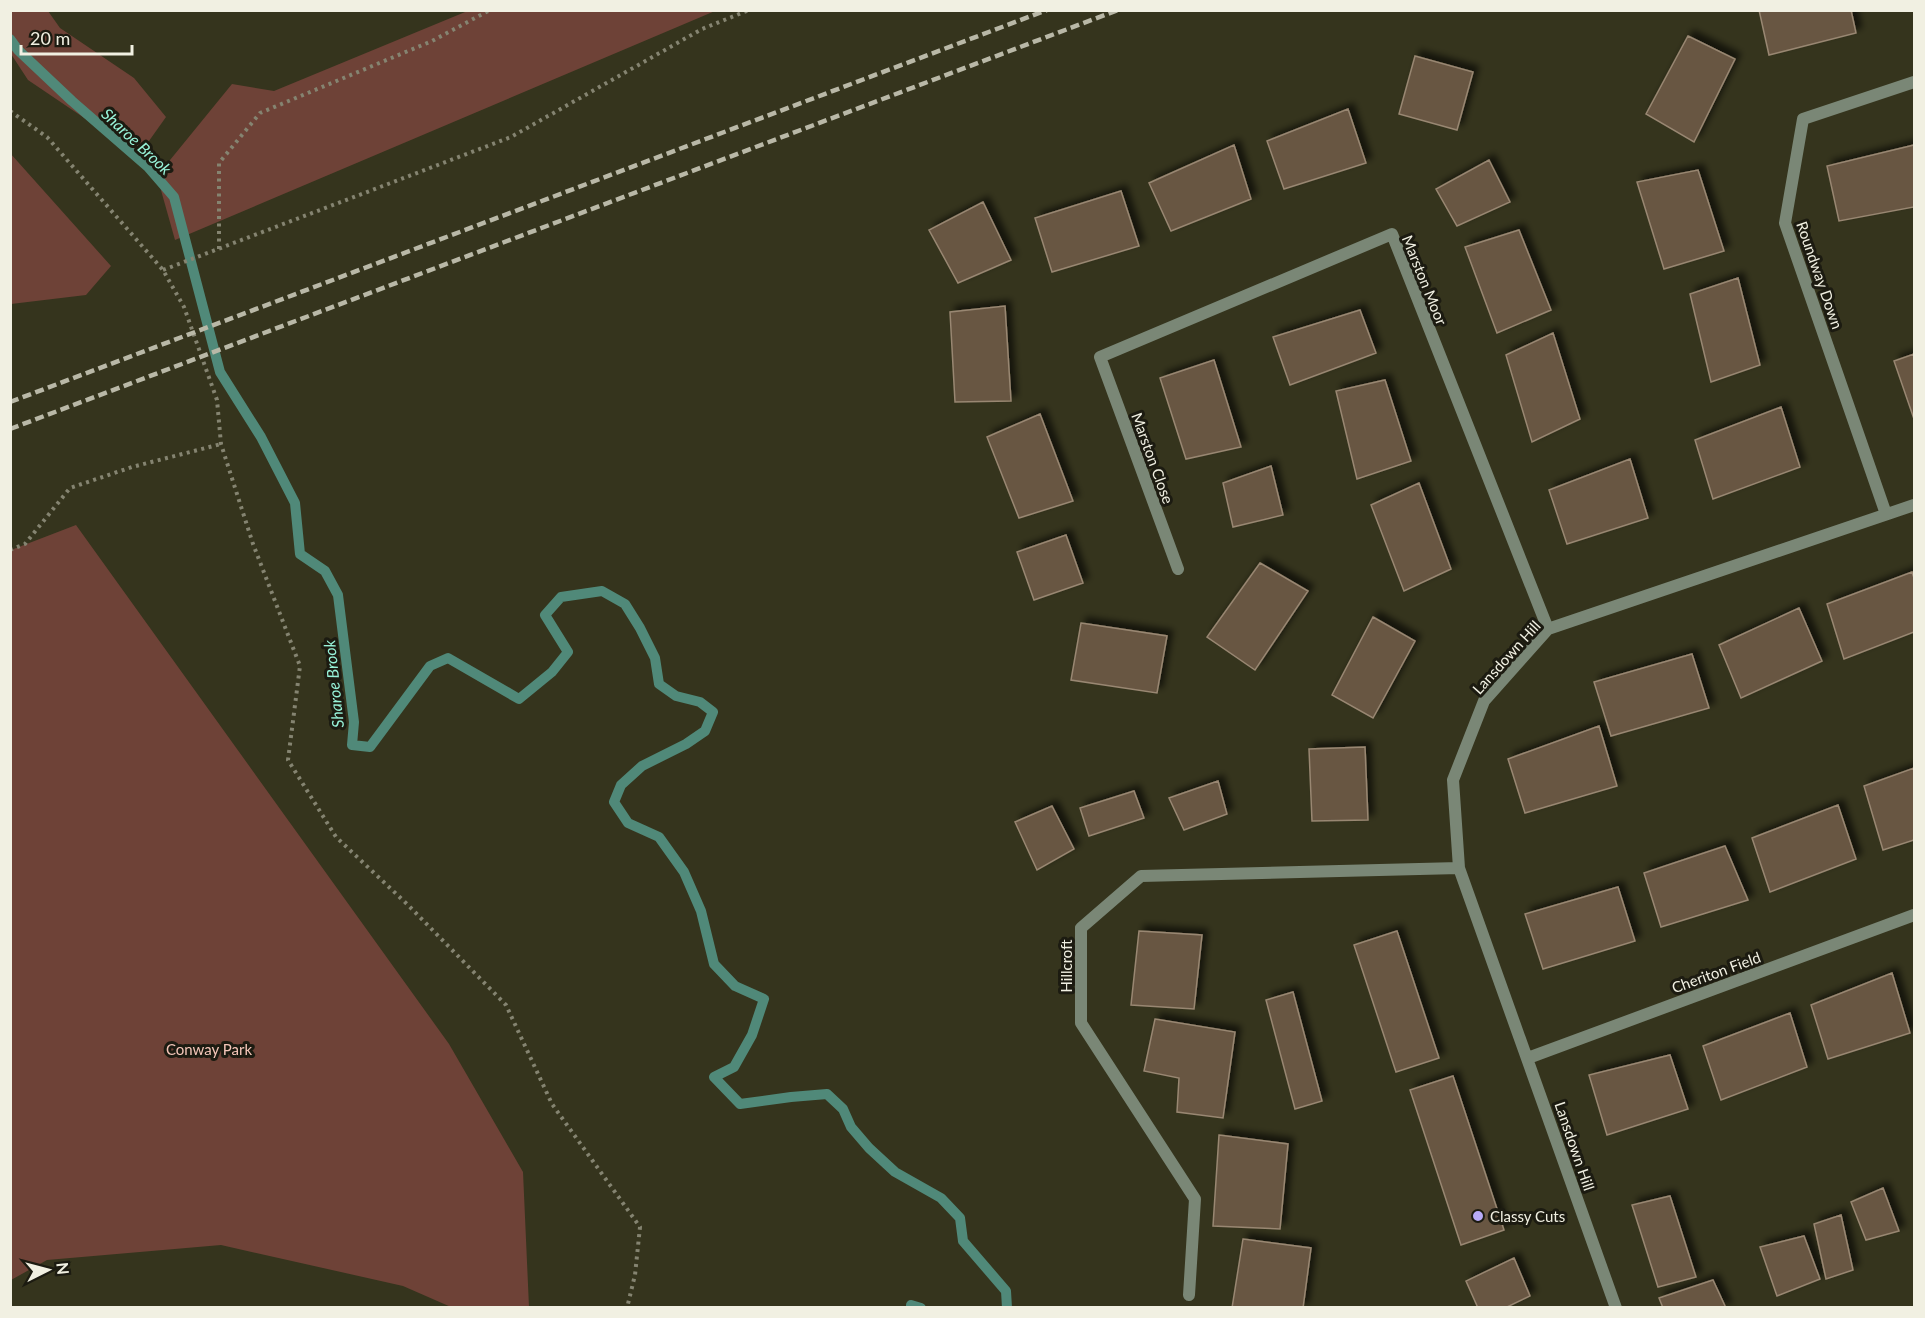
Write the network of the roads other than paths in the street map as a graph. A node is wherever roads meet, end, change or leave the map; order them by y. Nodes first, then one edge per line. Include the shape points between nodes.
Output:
1 (1914, 82) edge
2 (1100, 357) joint
3 (1914, 505) edge
4 (1886, 514) junction
5 (1178, 569) dead end
6 (1548, 629) junction
7 (1459, 868) junction
8 (1914, 915) edge
9 (1528, 1058) junction
10 (1189, 1295) dead end
11 (1616, 1308) edge

1 - 4 street, Roundway Down via 1803,119 1785,223
2 - 5 street, Marston Close
2 - 6 street, Marston Moor via 1392,234
3 - 4 street, Lansdown Hill
4 - 6 street, Lansdown Hill
6 - 7 street, Lansdown Hill via 1484,701 1453,780
7 - 9 street, Lansdown Hill
7 - 10 street, Hillcroft via 1142,876 1081,928 1081,1023 1195,1198
8 - 9 street, Cheriton Field
9 - 11 street, Lansdown Hill

